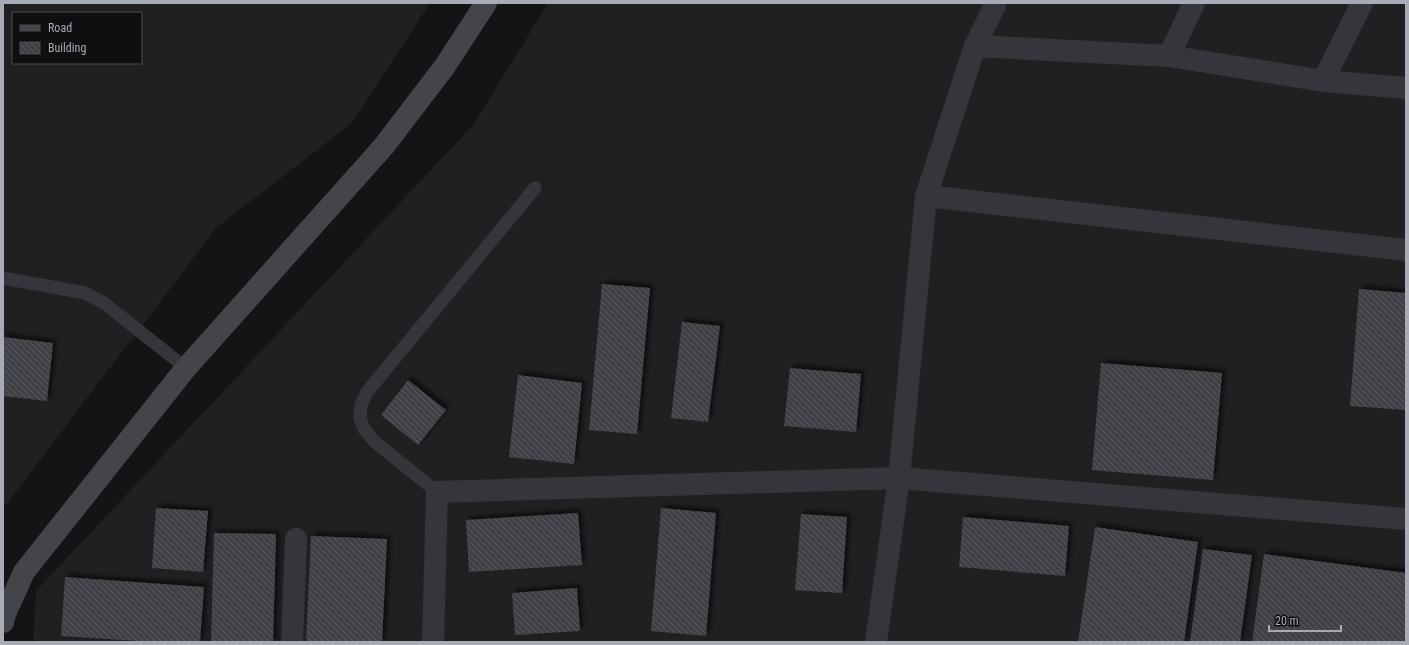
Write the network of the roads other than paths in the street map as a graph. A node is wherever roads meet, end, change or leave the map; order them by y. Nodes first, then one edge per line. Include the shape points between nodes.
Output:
1 (486, 3) edge
2 (996, 3) edge
3 (1194, 3) edge
4 (1362, 3) edge
5 (975, 46) junction
6 (1169, 56) junction
7 (1323, 81) junction
8 (1406, 88) edge
9 (534, 188) dead end
10 (926, 196) junction
11 (1406, 250) edge
12 (3, 278) edge
13 (186, 368) junction
14 (899, 478) junction
15 (437, 492) junction
16 (1406, 518) edge
17 (296, 539) dead end
18 (3, 622) edge
19 (292, 642) edge
20 (433, 642) edge
21 (876, 642) edge

1 - 13 street via 445,66 384,146
2 - 5 street
3 - 6 street
4 - 7 street
5 - 6 street
5 - 10 street
6 - 7 street
7 - 8 street
9 - 15 lane via 367,392 362,405 360,418 364,429 375,442
10 - 11 street
10 - 14 street
12 - 13 lane via 85,294 104,303
13 - 18 street via 24,572
14 - 15 street
14 - 16 street
14 - 21 street
15 - 20 street
17 - 19 street

